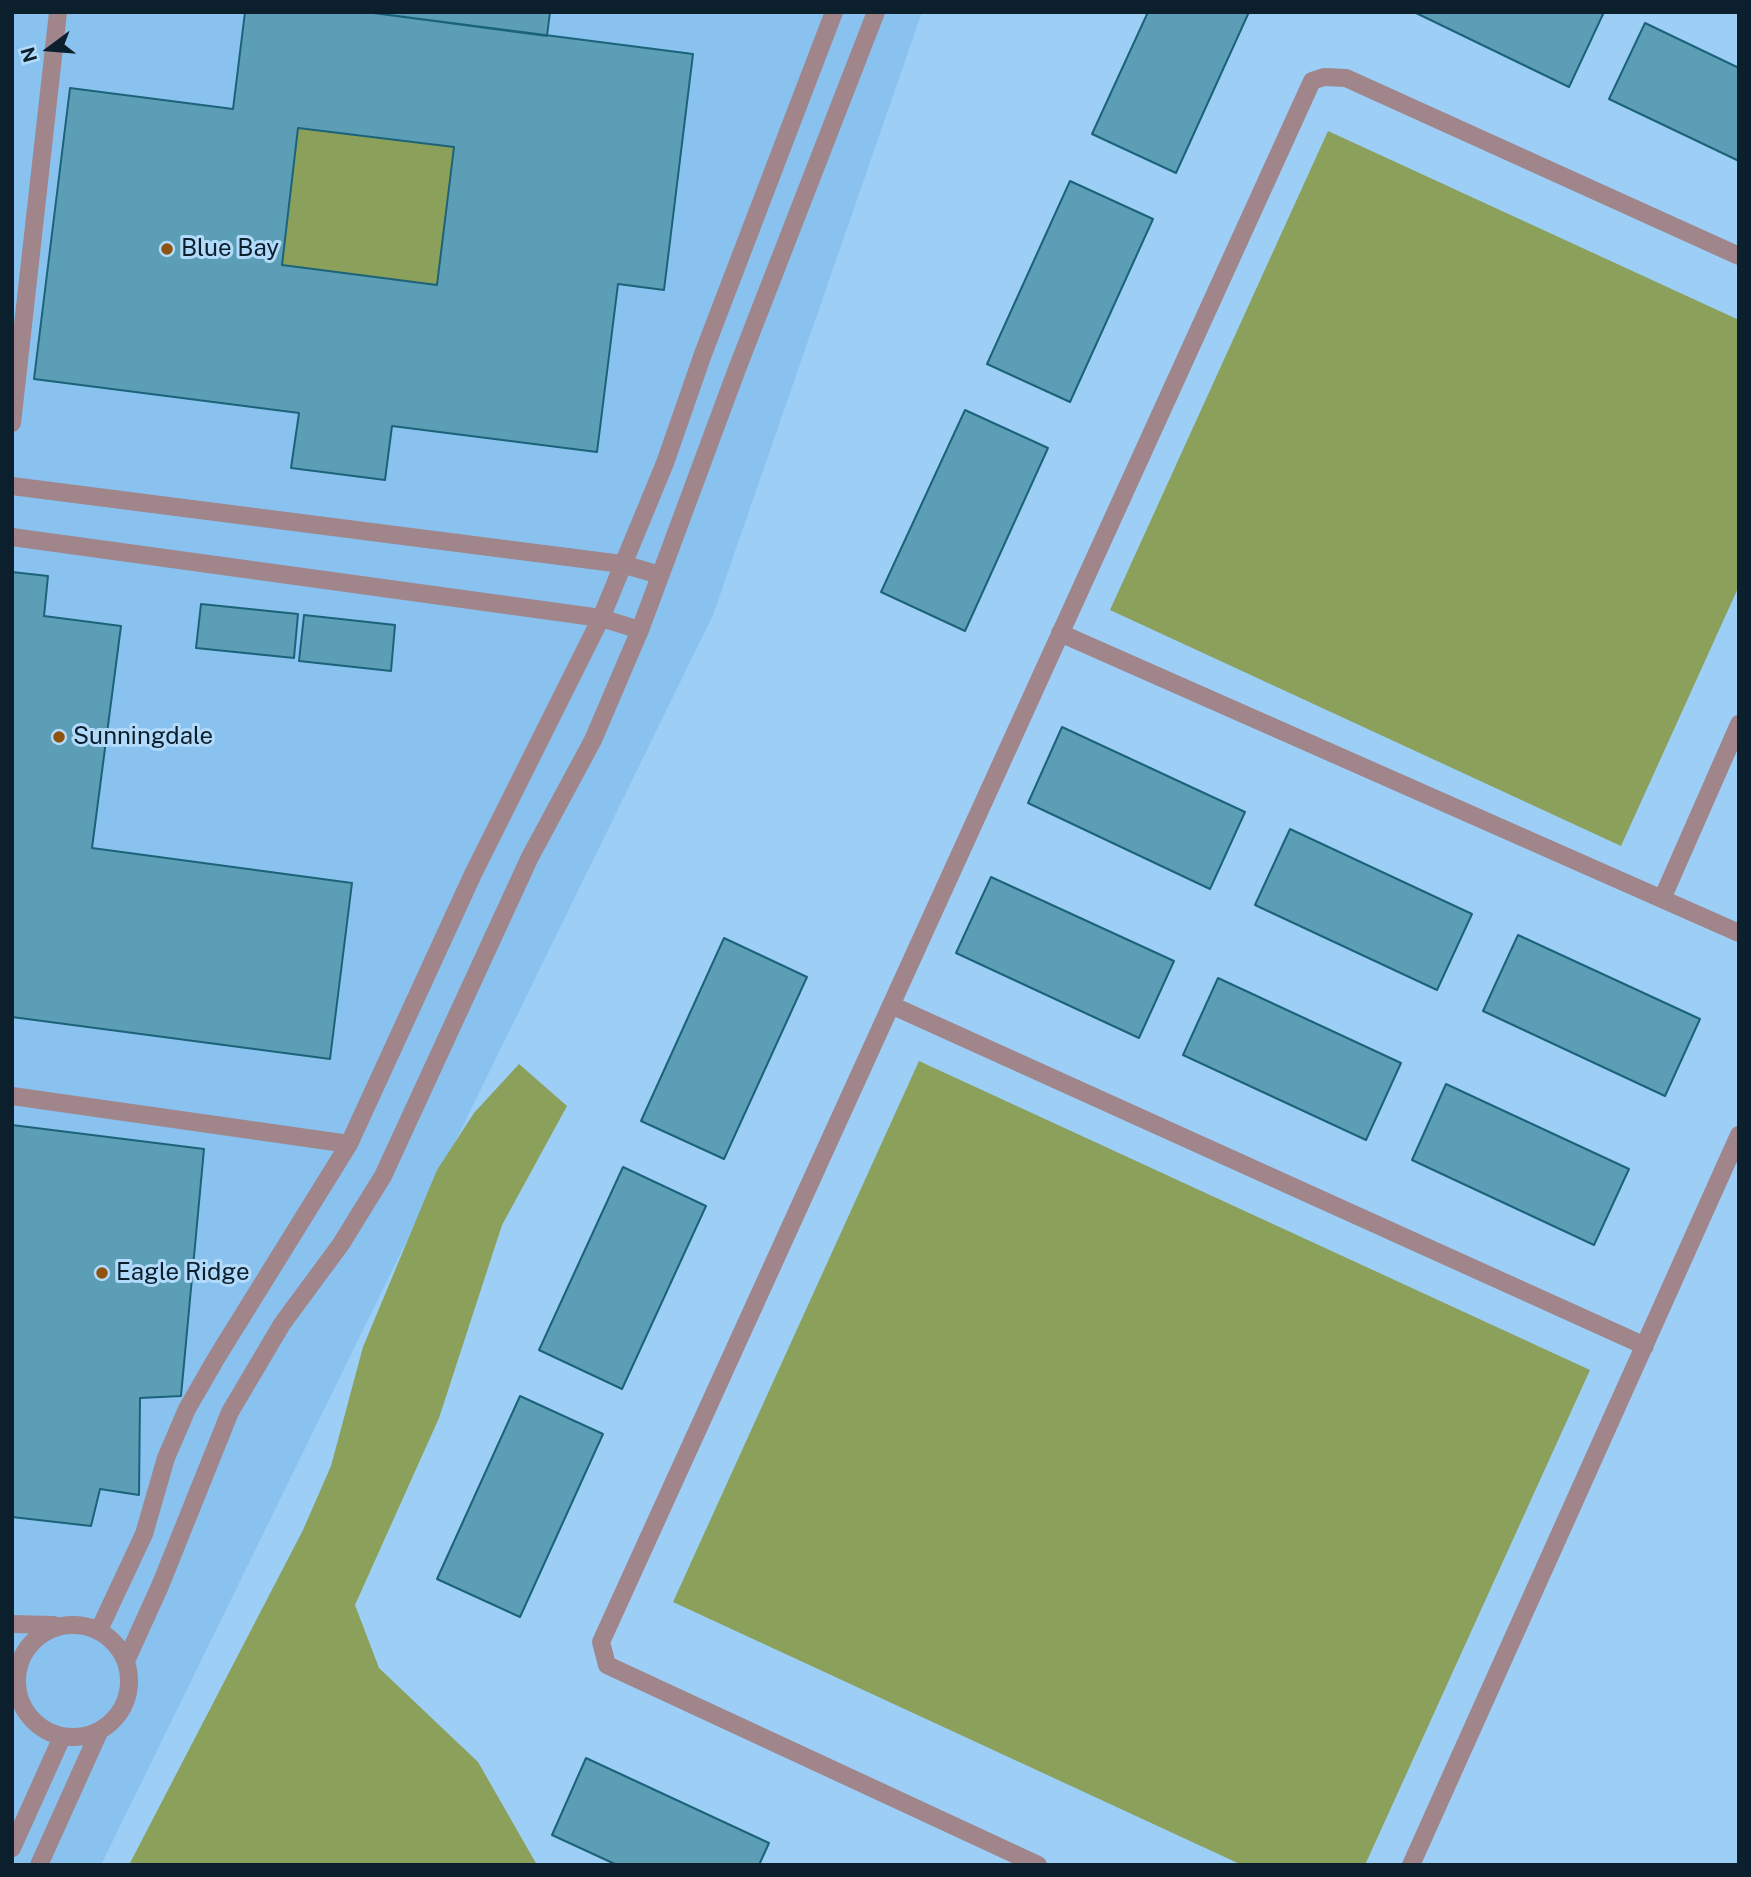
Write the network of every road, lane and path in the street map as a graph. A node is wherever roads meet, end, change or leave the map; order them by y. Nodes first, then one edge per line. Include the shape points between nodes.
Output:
1 (58, 12) edge
2 (834, 12) edge
3 (876, 12) edge
4 (1739, 256) edge
5 (12, 423) edge
6 (12, 486) edge
7 (12, 537) edge
8 (622, 564) junction
9 (660, 575) junction
10 (601, 618) junction
11 (640, 630) junction
12 (1060, 633) junction
13 (1739, 724) edge
14 (1662, 899) junction
15 (1739, 933) edge
16 (891, 1005) junction
17 (12, 1096) edge
18 (1739, 1135) edge
19 (349, 1144) junction
20 (1645, 1346) junction
21 (12, 1624) edge
22 (59, 1626) junction
23 (99, 1630) junction
24 (127, 1661) junction
25 (15, 1685) edge
26 (99, 1732) junction
27 (62, 1737) junction
28 (12, 1848) edge
29 (39, 1865) edge
30 (1038, 1865) edge
31 (1411, 1865) edge

1 - 5 street
2 - 8 street via 665,463
3 - 9 street
4 - 12 street via 1346,78 1312,80
6 - 8 street
7 - 10 street
8 - 9 street
8 - 10 street
9 - 11 street
10 - 11 street
10 - 19 street via 473,874
11 - 24 street via 593,740 530,857 383,1176 341,1244 282,1324 230,1412
12 - 14 street
12 - 16 street
13 - 14 street
14 - 15 street
16 - 20 street
16 - 30 street via 601,1642 607,1665
17 - 19 street
18 - 20 street
19 - 23 street via 187,1409 166,1458 144,1534
20 - 31 street
21 - 22 street
22 - 23 street via 79,1624
22 - 25 street via 26,1649
23 - 24 street via 116,1643
24 - 26 street via 126,1702 116,1719
25 - 27 street via 32,1719
26 - 27 street
26 - 29 street
27 - 28 street

